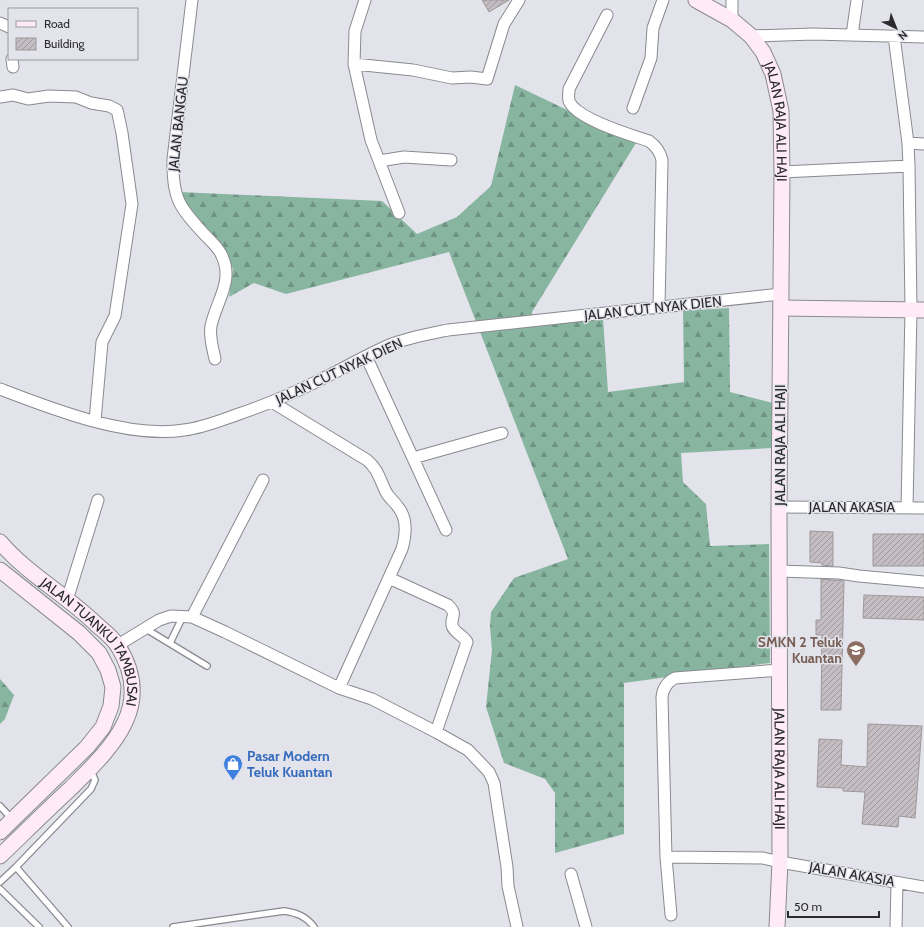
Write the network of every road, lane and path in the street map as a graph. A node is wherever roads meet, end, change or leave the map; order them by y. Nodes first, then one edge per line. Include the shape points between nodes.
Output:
1 (192, 0) edge
2 (365, 0) edge
3 (519, 0) edge
4 (663, 0) edge
5 (696, 0) edge
6 (732, 0) edge
7 (857, 0) edge
8 (607, 15) dead end
9 (732, 20) junction
10 (852, 35) junction
11 (751, 36) junction
12 (894, 36) junction
13 (924, 37) edge
14 (354, 64) junction
15 (0, 97) edge
16 (633, 108) dead end
17 (908, 143) junction
18 (924, 144) edge
19 (450, 160) dead end
20 (379, 161) junction
21 (909, 166) junction
22 (782, 172) junction
23 (399, 213) dead end
24 (781, 301) junction
25 (659, 307) junction
26 (918, 310) edge
27 (366, 356) junction
28 (215, 359) dead end
29 (0, 389) edge
30 (272, 402) junction
31 (95, 421) junction
32 (502, 433) dead end
33 (413, 458) junction
34 (263, 480) dead end
35 (98, 500) dead end
36 (779, 507) junction
37 (908, 508) junction
38 (924, 508) edge
39 (446, 530) dead end
40 (0, 542) edge
41 (0, 570) edge
42 (780, 571) junction
43 (389, 578) junction
44 (924, 582) edge
45 (67, 600) junction
46 (188, 617) junction
47 (146, 629) junction
48 (170, 643) junction
49 (118, 645) junction
50 (207, 666) dead end
51 (780, 670) junction
52 (339, 688) junction
53 (436, 732) junction
54 (90, 769) junction
55 (0, 806) edge
56 (13, 820) junction
57 (0, 832) edge
58 (0, 855) edge
59 (666, 857) junction
60 (780, 862) junction
61 (16, 867) junction
62 (571, 874) dead end
63 (0, 882) edge
64 (897, 882) junction
65 (924, 887) edge
66 (0, 889) edge
67 (671, 915) dead end
68 (39, 927) edge
69 (68, 927) edge
70 (173, 927) edge
71 (314, 927) edge
72 (517, 927) edge
73 (586, 927) edge
74 (777, 927) edge
75 (896, 927) edge

1 - 28 street, JALAN BANGAU via 172,180 187,215 223,256 227,277 211,326
2 - 14 street via 355,31
3 - 14 street via 504,24 487,79 452,78 413,70
4 - 16 street via 653,28 651,58
5 - 9 street, JALAN RAJA ALI HAJI
6 - 9 street
7 - 10 street
8 - 25 street via 569,89 568,97 571,105 583,114 610,128 648,141 660,152 662,160
9 - 11 street, JALAN RAJA ALI HAJI
10 - 11 street
10 - 12 street
11 - 22 street, JALAN RAJA ALI HAJI via 773,74 780,111
12 - 13 street
12 - 17 street
14 - 20 street via 371,140
15 - 31 street via 76,97 117,110 132,204 115,316 102,342
17 - 18 street
17 - 21 street
19 - 20 street via 404,156
20 - 23 street
21 - 22 street
21 - 26 street
22 - 24 street, JALAN RAJA ALI HAJI
24 - 25 street, JALAN CUT NYAK DIEN
24 - 26 street
24 - 36 street, JALAN RAJA ALI HAJI
25 - 27 street, JALAN CUT NYAK DIEN via 448,330 395,343
26 - 37 street
27 - 30 street, JALAN CUT NYAK DIEN
27 - 33 street
29 - 31 street, JALAN CUT NYAK DIEN via 55,410
30 - 31 street, JALAN CUT NYAK DIEN via 211,424 184,430 156,432
30 - 43 street via 376,468 387,494 404,516 405,524 406,538
32 - 33 street
33 - 39 street
34 - 46 street
35 - 45 street
36 - 37 street, JALAN AKASIA
36 - 42 street, JALAN RAJA ALI HAJI
37 - 38 street, JALAN AKASIA
40 - 45 street, JALAN TUANKU TAMBUSAI
41 - 56 street, JALAN TUANKU TAMBUSAI via 79,633 99,653 113,687 111,706 103,727 87,747
42 - 44 street via 840,573
42 - 51 street, JALAN RAJA ALI HAJI
43 - 52 street
43 - 53 street via 448,605 454,614 452,625 467,642
45 - 49 street, JALAN TUANKU TAMBUSAI
46 - 47 street via 171,616
46 - 48 lane
46 - 52 street via 225,632
47 - 48 lane
47 - 49 street
48 - 50 lane
49 - 54 street, JALAN TUANKU TAMBUSAI via 128,665 132,682 129,714 118,736
51 - 59 street via 675,678 664,687 662,697
51 - 60 street, JALAN RAJA ALI HAJI
52 - 53 street via 372,699
53 - 72 street via 468,750 489,772 494,783 508,886
54 - 58 street, JALAN TUANKU TAMBUSAI
54 - 61 lane via 95,780 91,789
55 - 56 lane
56 - 57 street, JALAN TUANKU TAMBUSAI
59 - 60 street, JALAN AKASIA via 763,858
59 - 67 street
60 - 64 street, JALAN AKASIA
60 - 74 street, JALAN RAJA ALI HAJI
61 - 63 lane
61 - 69 lane
62 - 73 street
64 - 65 street, JALAN AKASIA
64 - 75 street
66 - 68 lane
70 - 71 lane via 284,911 301,915

